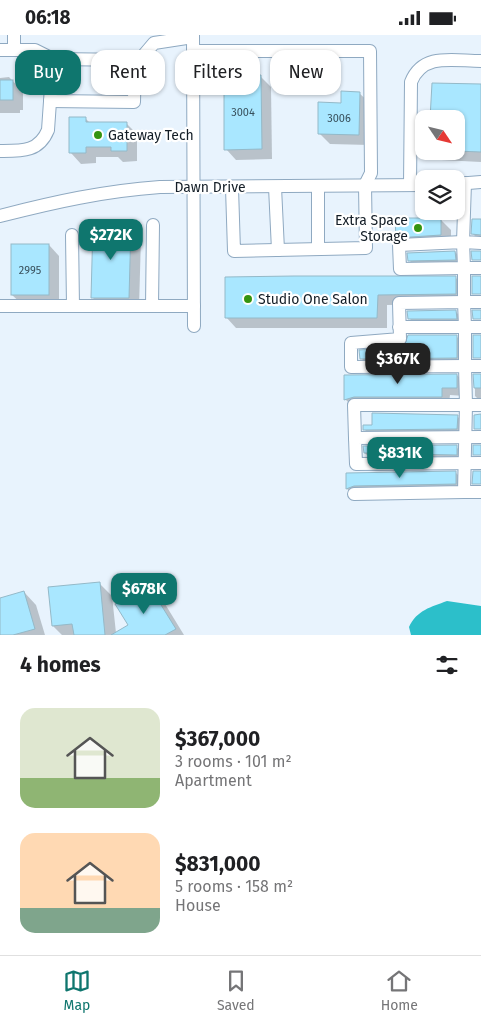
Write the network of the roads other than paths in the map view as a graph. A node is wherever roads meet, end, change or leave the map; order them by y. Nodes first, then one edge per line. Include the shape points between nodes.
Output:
1 (14, 35) edge
2 (193, 36) edge
3 (154, 39) edge
4 (0, 50) edge
5 (14, 50) joint
6 (147, 50) edge
7 (193, 50) edge
8 (260, 51) edge
9 (481, 61) edge
10 (50, 95) edge
11 (134, 95) edge
12 (193, 95) edge
13 (50, 101) junction
14 (0, 151) edge
15 (481, 182) edge
16 (465, 184) edge
17 (365, 185) junction
18 (410, 185) junction
19 (415, 185) edge
20 (318, 186) junction
21 (232, 187) junction
22 (276, 187) junction
23 (194, 188) junction
24 (0, 216) edge
25 (462, 220) edge
26 (153, 225) dead end
27 (72, 235) dead end
28 (463, 242) junction
29 (481, 243) edge
30 (318, 249) junction
31 (278, 250) junction
32 (464, 268) junction
33 (481, 268) edge
34 (464, 302) junction
35 (481, 302) edge
36 (0, 306) edge
37 (73, 306) junction
38 (152, 306) junction
39 (194, 306) junction
40 (194, 326) dead end
41 (399, 327) junction
42 (465, 327) junction
43 (481, 327) edge
44 (464, 366) junction
45 (481, 366) edge
46 (466, 405) junction
47 (481, 405) edge
48 (466, 436) junction
49 (481, 437) edge
50 (355, 438) junction
51 (465, 463) junction
52 (481, 463) edge
53 (464, 492) junction
54 (481, 492) edge
55 (354, 494) dead end

1 - 5 street
2 - 3 street
2 - 7 street
3 - 6 street
4 - 5 street
8 - 17 street via 370,51 370,173
9 - 18 street via 424,63 414,73 411,82
10 - 13 street
11 - 13 street via 134,103
12 - 23 street
13 - 14 street via 48,130 40,143 25,151
15 - 16 street
17 - 18 street, Dawn Drive
17 - 20 street, Dawn Drive
17 - 30 street via 366,248
18 - 19 street, Dawn Drive
20 - 22 street, Dawn Drive
20 - 30 street
21 - 22 street, Dawn Drive
21 - 23 street, Dawn Drive
21 - 31 street via 234,251
22 - 31 street
23 - 24 street, Dawn Drive via 120,190
23 - 39 street
25 - 28 street
26 - 38 street
27 - 37 street
28 - 29 street
28 - 32 street
28 - 32 street via 399,245 400,269
30 - 31 street
32 - 33 street
32 - 34 street
34 - 35 street
34 - 41 street via 399,303
34 - 42 street
36 - 37 street
37 - 38 street
38 - 39 street
39 - 40 street
41 - 42 street
41 - 44 street via 400,339 351,343 351,367
42 - 43 street
42 - 44 street
44 - 45 street
44 - 46 street
46 - 47 street
46 - 48 street
46 - 50 street via 354,405
48 - 49 street
48 - 50 street
48 - 51 street
50 - 51 street via 356,464
51 - 52 street
51 - 53 street
53 - 54 street
53 - 55 street

